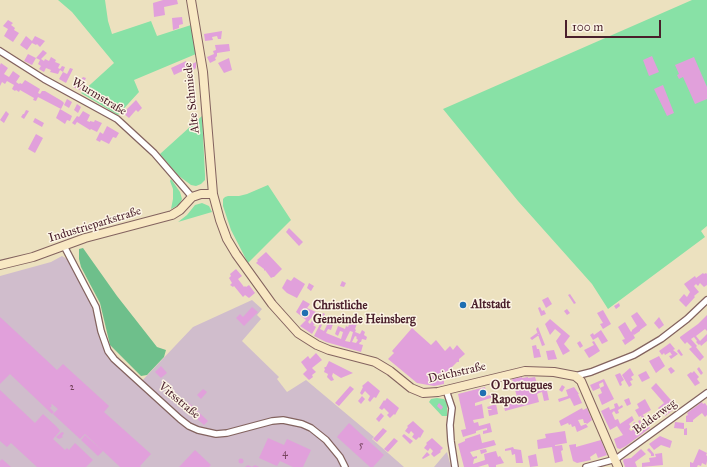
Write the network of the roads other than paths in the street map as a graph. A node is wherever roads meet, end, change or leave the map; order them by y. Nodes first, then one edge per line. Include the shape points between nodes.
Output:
1 (191, 0) edge
2 (0, 51) edge
3 (213, 194) junction
4 (192, 197) junction
5 (64, 246) junction
6 (0, 265) edge
7 (707, 300) edge
8 (575, 376) junction
9 (446, 390) junction
10 (707, 392) edge
11 (617, 463) edge
12 (345, 467) edge
13 (455, 467) edge
14 (586, 467) edge

1 - 3 street, Alte Schmiede via 203,72
2 - 4 street, Wurmstraße via 44,80 117,119 154,153
3 - 4 street
3 - 9 street, Deichstraße via 227,239 236,254 272,304 298,333 329,350 375,362 422,393
4 - 5 street, Industrieparkstraße via 172,215
5 - 6 street, Industrieparkstraße
5 - 12 street, Vitsstraße via 96,307 108,352 180,419 198,430 216,434 272,421 283,420 302,424 326,440
7 - 8 street, Deichstraße via 661,339 634,355
8 - 9 street, Deichstraße via 547,371 525,371
8 - 11 street via 581,381
9 - 13 street via 452,408 450,425
10 - 11 street, Belderweg
11 - 14 street

